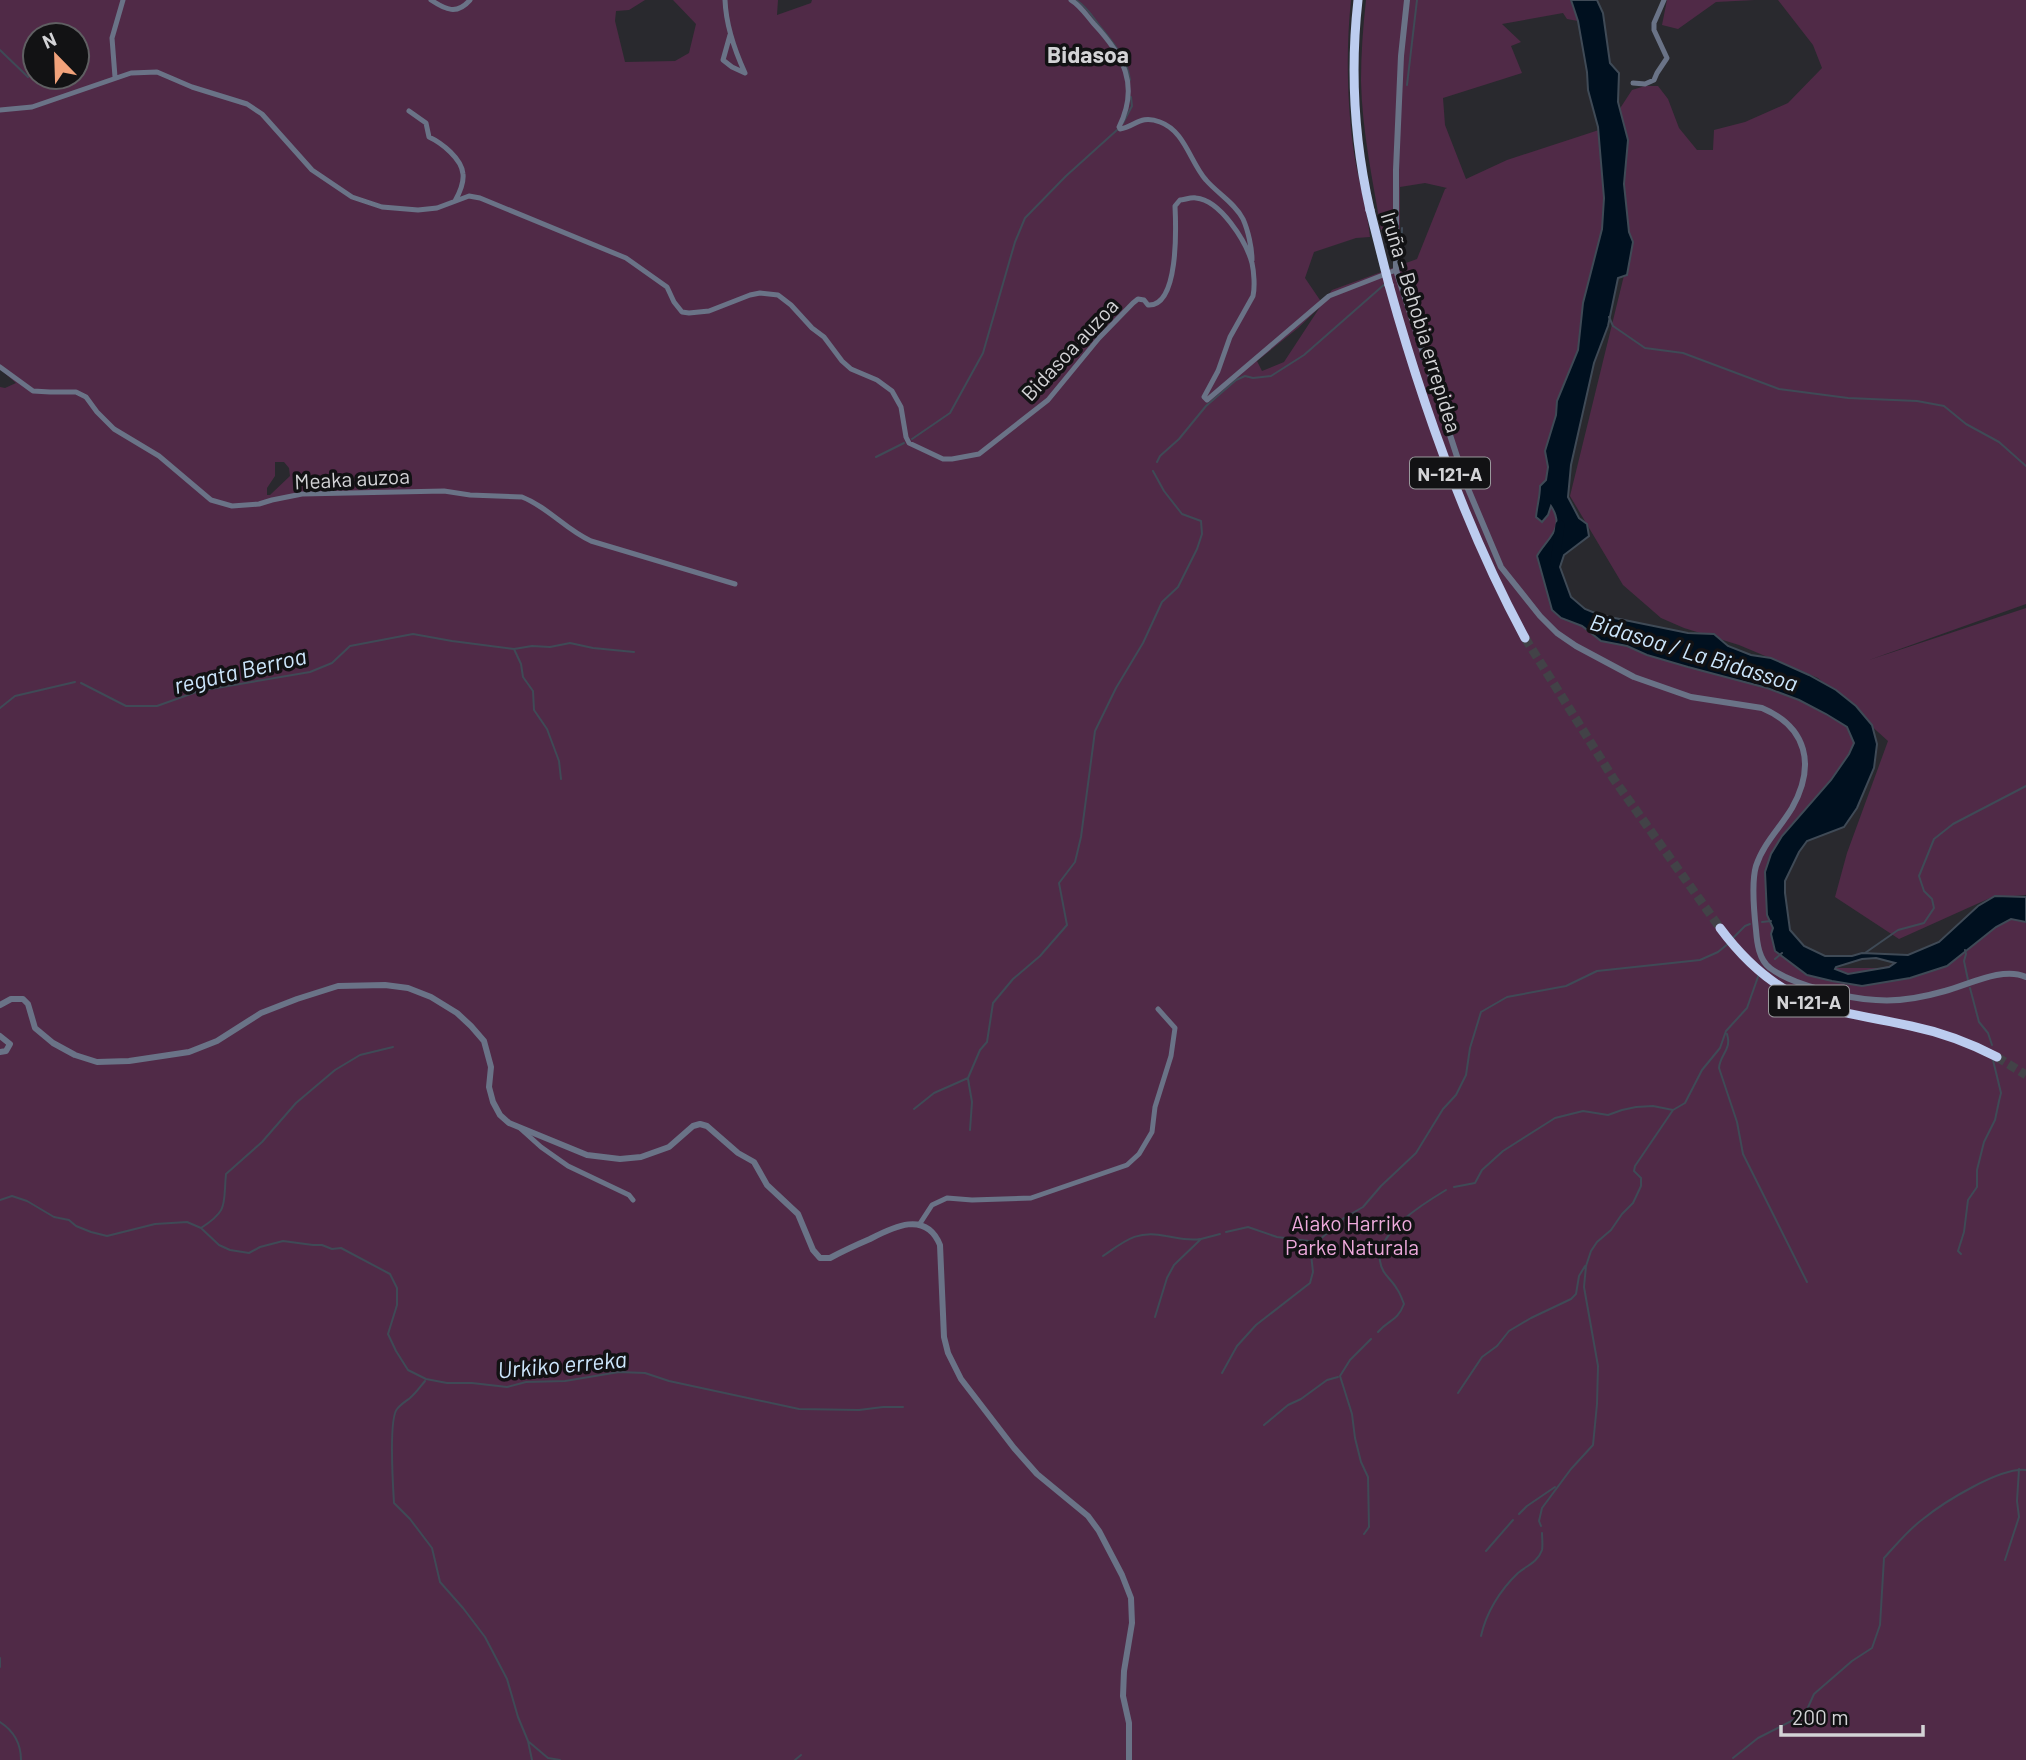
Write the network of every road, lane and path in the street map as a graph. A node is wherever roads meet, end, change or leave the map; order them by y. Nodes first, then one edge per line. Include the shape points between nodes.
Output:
1 (123, 0) edge
2 (431, 0) edge
3 (471, 0) edge
4 (725, 0) edge
5 (1071, 0) edge
6 (1358, 0) edge
7 (1407, 0) edge
8 (1664, 0) edge
9 (730, 35) junction
10 (116, 77) junction
11 (1633, 83) dead end
12 (0, 110) edge
13 (409, 111) dead end
14 (454, 201) junction
15 (1252, 263) junction
16 (1396, 270) junction
17 (0, 367) edge
18 (735, 584) dead end
19 (1525, 638) tunnel mouth
20 (1723, 932) tunnel mouth
21 (2026, 977) edge
22 (0, 1005) edge
23 (1158, 1009) dead end
24 (0, 1036) edge
25 (0, 1052) edge
26 (1997, 1057) tunnel mouth
27 (521, 1129) junction
28 (633, 1199) dead end
29 (919, 1225) junction
30 (1129, 1760) edge

1 - 10 street via 112,38
2 - 3 street via 450,10
4 - 9 street
5 - 15 street, Bidasoa auzoa via 1108,39 1126,69 1127,110 1120,130 1147,120 1172,129 1200,173 1243,219
6 - 19 highway, Iruña - Behobia errepidea / N-121-A, bridge via 1354,58 1359,155 1389,285 1460,499
7 - 16 street via 1396,168
8 - 11 street via 1654,30 1667,58 1654,80
9 - 9 street via 723,60 745,72
10 - 12 street, Bidasoa auzoa via 32,107
10 - 14 street, Bidasoa auzoa via 156,72 247,104 268,118 312,170 365,202 418,211
13 - 14 street via 426,123 429,137 445,146 461,165 464,174
14 - 15 street, Bidasoa auzoa via 480,198 626,258 667,288 682,312 709,311 760,293 778,295 851,369 892,391 901,407 909,443 952,460 979,454 1048,400 1138,299 1148,305 1164,299 1173,272 1175,206 1180,200 1197,198 1219,209
15 - 16 street, Bidasoa auzoa via 1253,296 1205,393 1207,400 1329,296
16 - 21 street via 1466,484 1501,567 1540,617 1576,646 1634,677 1691,696 1762,708 1783,719 1797,735 1805,763 1802,782 1755,869 1754,914 1761,955 1768,967 1805,985 1877,1000 1942,992 2008,972
17 - 18 street, Meaka auzoa via 33,391 76,392 86,397 114,429 159,456 211,500 232,506 259,505 302,494 413,491 522,497 610,548
20 - 26 highway, N-121-A via 1756,968 1793,994 1839,1011 1956,1039
22 - 27 street via 11,999 26,1001 35,1028 75,1055 97,1062 128,1061 198,1048 261,1013 322,990 360,984 408,988 457,1013 484,1041 493,1101 500,1115
23 - 29 street via 1175,1028 1171,1056 1154,1107 1152,1132 1128,1165 1031,1198 947,1198 932,1205
24 - 25 street via 10,1044
27 - 28 street via 568,1166
27 - 29 street via 587,1155 620,1159 669,1147 693,1126 707,1126 754,1163 767,1185 798,1214 820,1258 830,1258 899,1225
29 - 30 street via 940,1245 944,1337 961,1379 1037,1474 1088,1516 1122,1575 1131,1598 1132,1623 1123,1696

